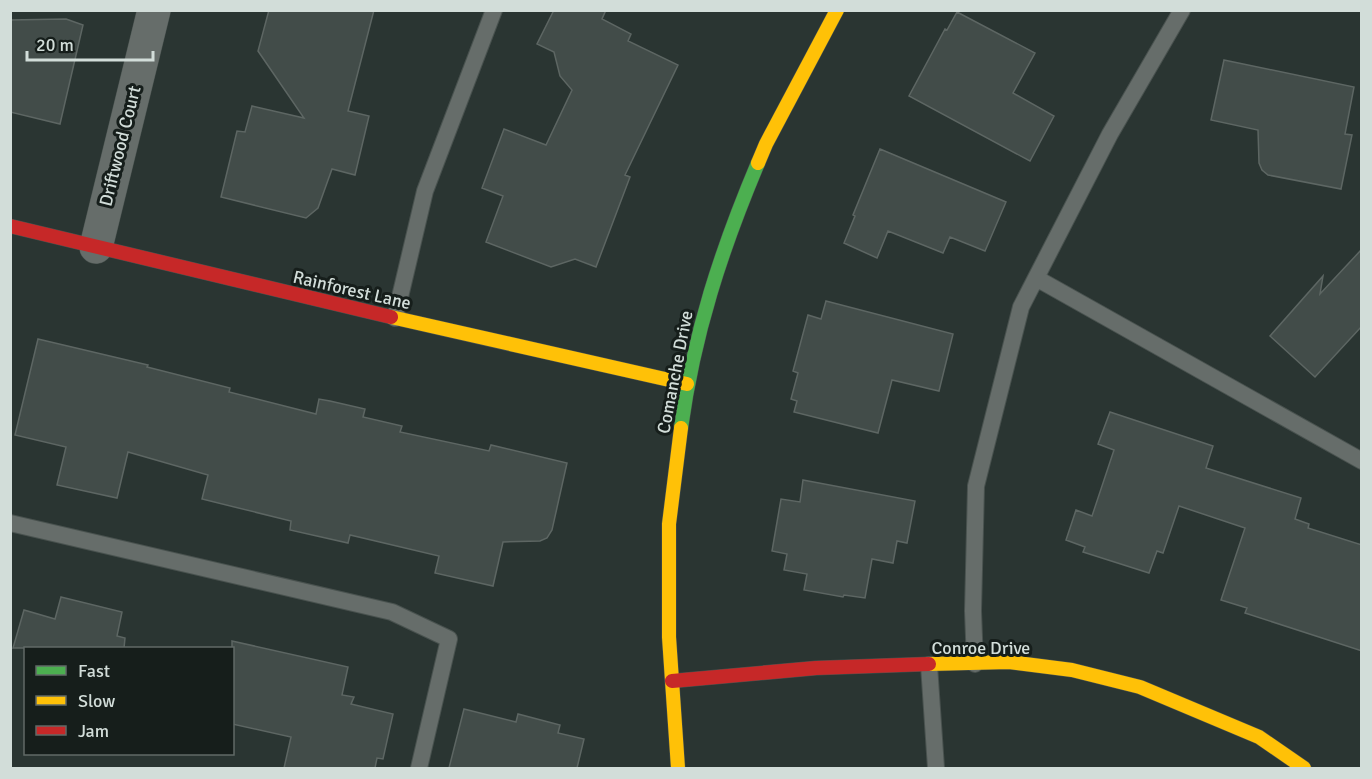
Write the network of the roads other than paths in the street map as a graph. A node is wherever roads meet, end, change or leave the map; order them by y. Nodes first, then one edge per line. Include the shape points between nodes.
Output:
1 (154, 10) edge
2 (494, 10) edge
3 (837, 10) edge
4 (1182, 10) edge
5 (10, 226) edge
6 (96, 248) junction
7 (1035, 278) junction
8 (395, 318) junction
9 (687, 384) junction
10 (1362, 461) edge
11 (10, 523) edge
12 (975, 664) junction
13 (929, 665) junction
14 (672, 681) junction
15 (419, 768) edge
16 (678, 768) edge
17 (936, 768) edge
18 (1304, 768) edge

1 - 6 street, Driftwood Court
2 - 8 lane via 425,191
3 - 9 street, Comanche Drive via 766,144 730,230 704,310
4 - 7 lane via 1110,134
5 - 6 street, Rainforest Lane
6 - 8 street, Rainforest Lane
7 - 10 lane
7 - 12 lane via 1021,307 976,486
8 - 9 street, Rainforest Lane
9 - 14 street, Comanche Drive via 669,524
11 - 15 lane via 392,612 449,639
12 - 13 street, Conroe Drive
12 - 18 street, Conroe Drive via 1009,662 1072,670 1140,687 1258,737
13 - 14 street, Conroe Drive via 816,668
13 - 17 lane
14 - 16 street, Comanche Drive

